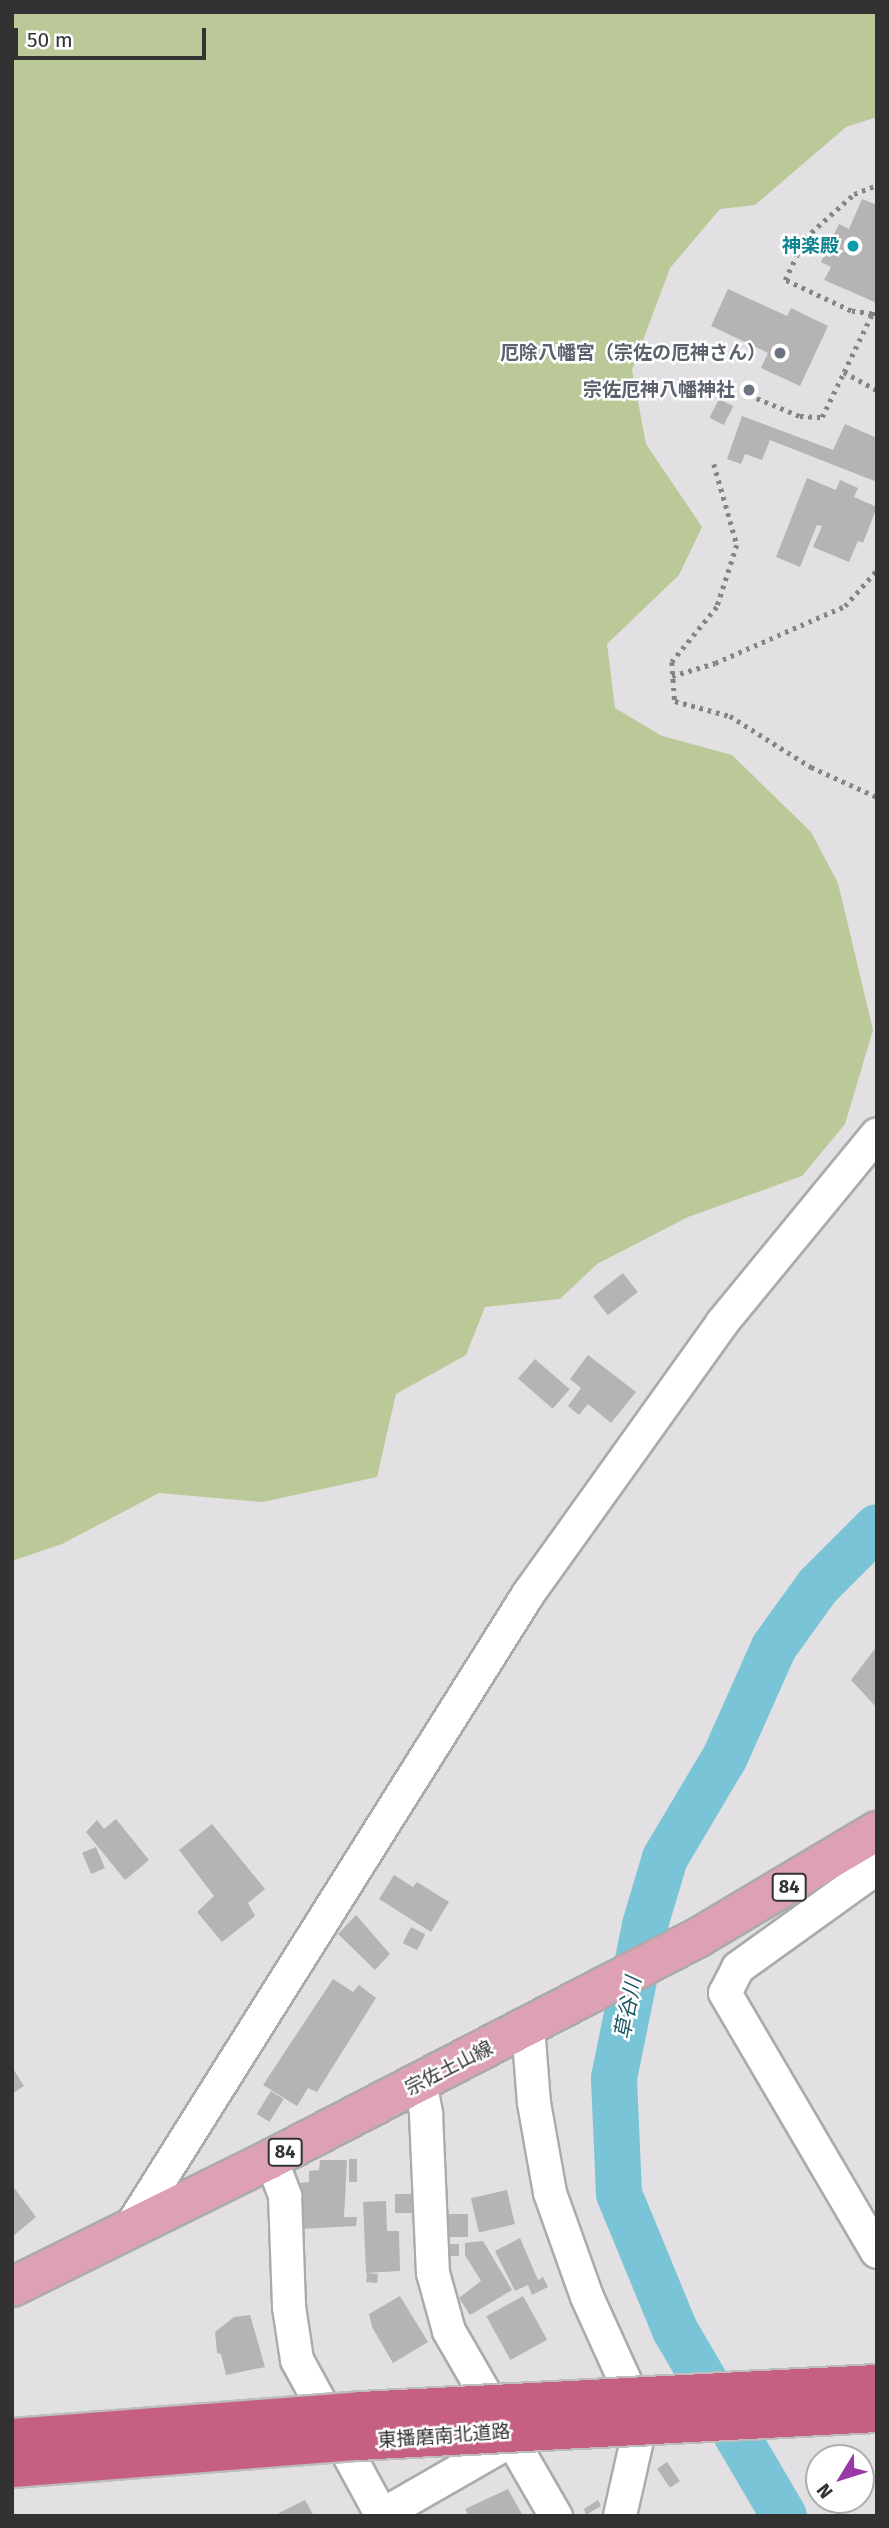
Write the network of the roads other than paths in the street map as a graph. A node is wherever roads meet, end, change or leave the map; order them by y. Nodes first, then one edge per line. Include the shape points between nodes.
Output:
1 (877, 1134) edge
2 (877, 1831) edge
3 (877, 1868) edge
4 (541, 2020) junction
5 (420, 2082) junction
6 (271, 2159) junction
7 (130, 2228) junction
8 (877, 2252) edge
9 (12, 2287) edge
10 (623, 2376) junction
11 (877, 2384) edge
12 (877, 2413) edge
13 (12, 2438) edge
14 (510, 2441) junction
15 (12, 2468) edge
16 (381, 2516) edge
17 (556, 2516) edge
18 (620, 2516) edge

1 - 7 street via 722,1323 530,1592
2 - 4 main road, 宗佐土山線 / 84 via 699,1937
3 - 8 street via 738,1968 725,1993
4 - 5 main road, 宗佐土山線 / 84
4 - 10 street via 534,2103 550,2193 587,2297
5 - 6 main road, 宗佐土山線 / 84
5 - 14 street via 426,2114 433,2273 449,2331
6 - 7 main road, 宗佐土山線 / 84
6 - 16 street via 285,2196 289,2307 298,2360
7 - 9 main road, 宗佐土山線 / 84
10 - 14 street
10 - 18 street via 642,2418
11 - 13 highway, 東播磨南北道路, bridge via 389,2409
12 - 15 highway, 東播磨南北道路, bridge via 398,2439
14 - 16 street
14 - 17 street

